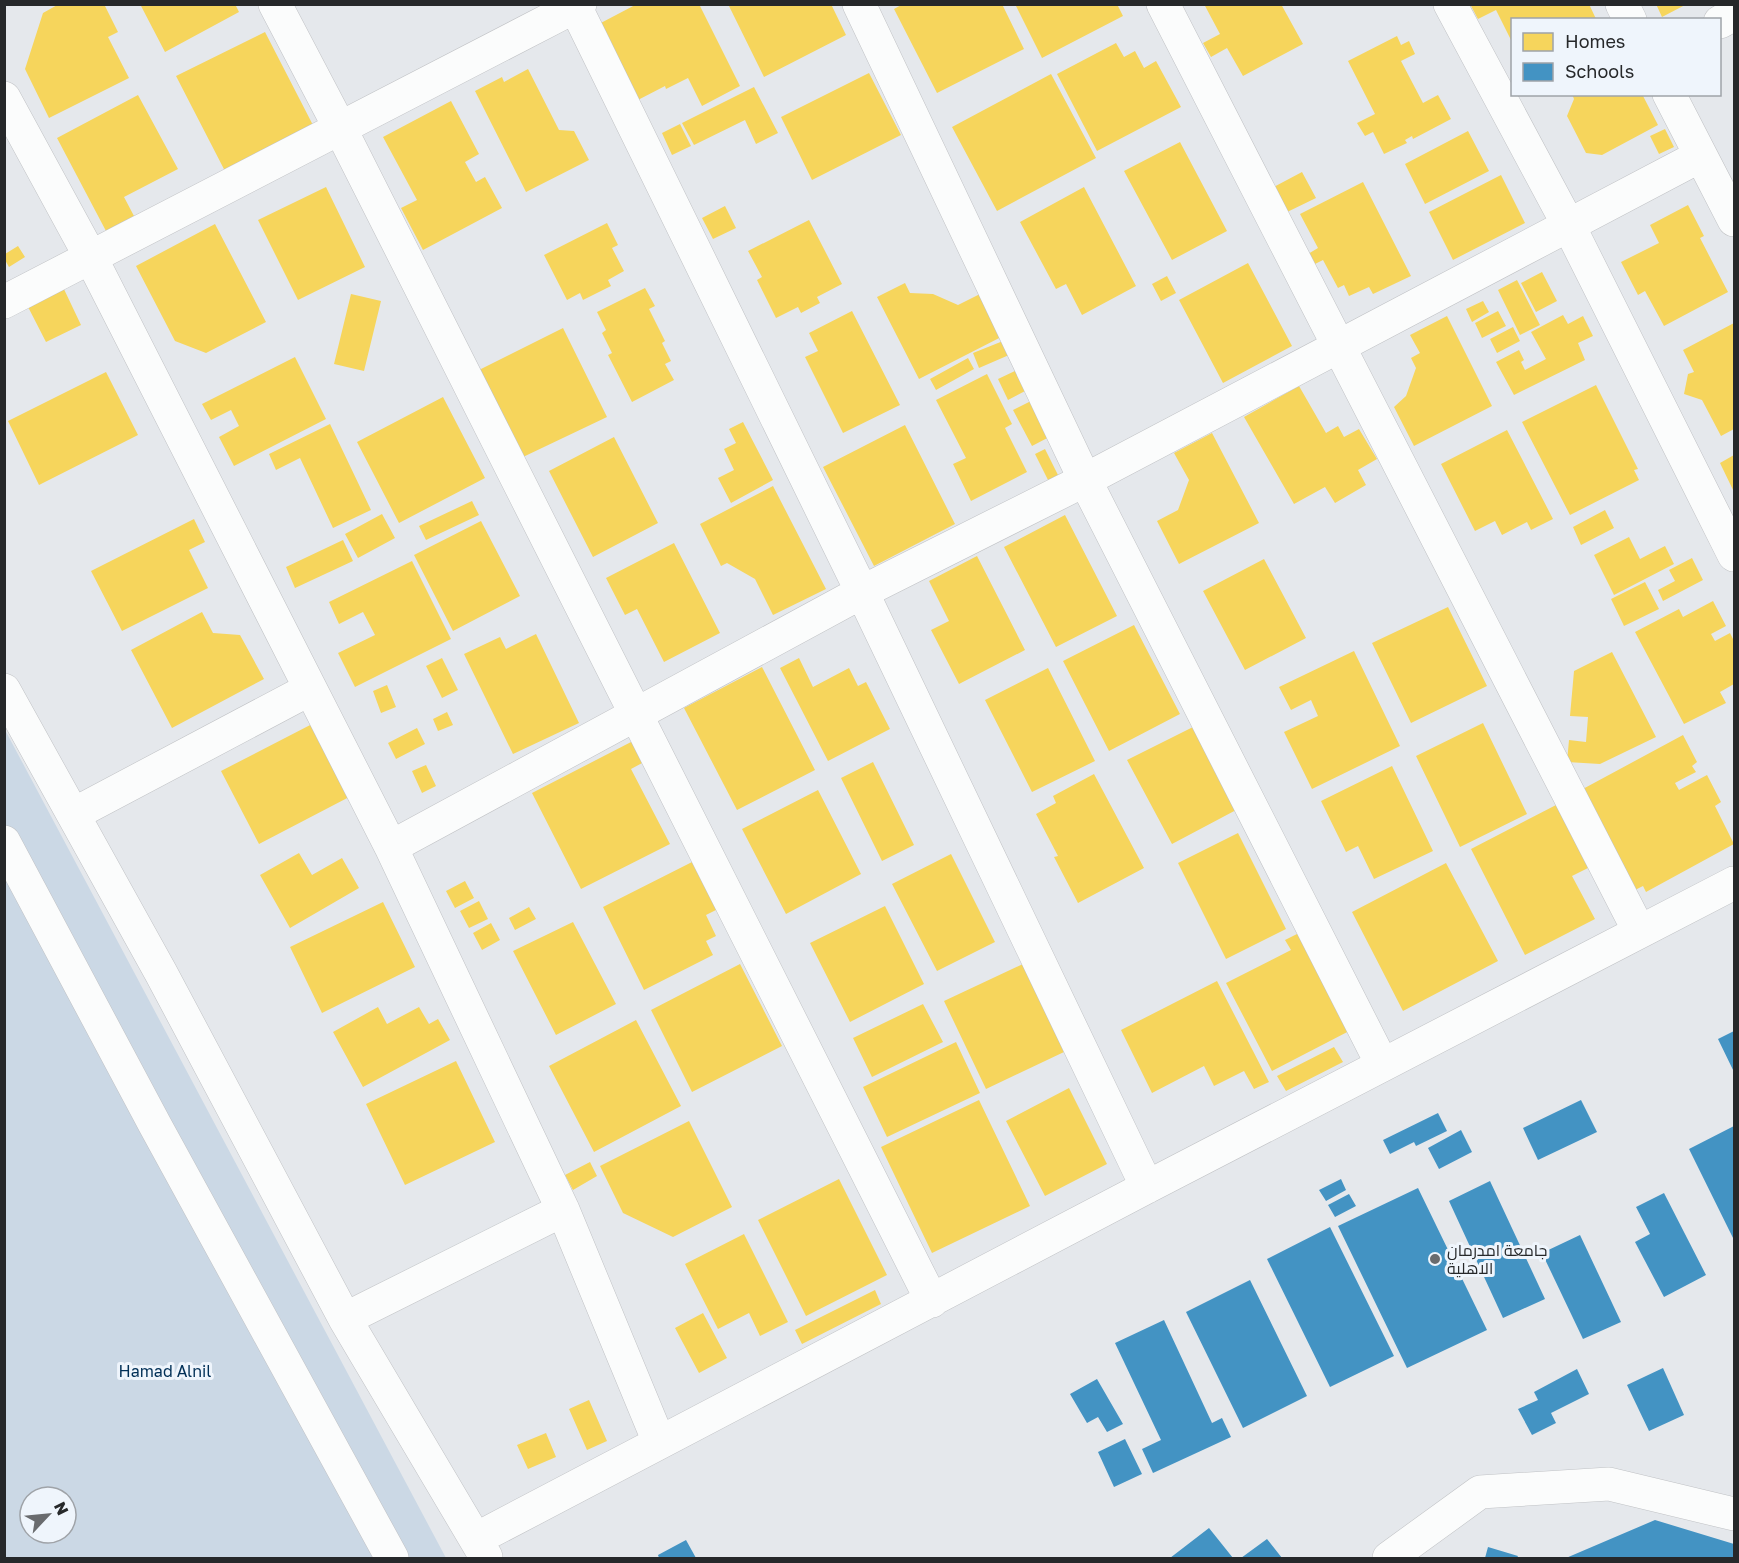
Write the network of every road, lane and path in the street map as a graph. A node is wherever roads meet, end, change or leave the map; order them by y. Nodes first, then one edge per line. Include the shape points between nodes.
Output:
1 (275, 4) edge
2 (859, 4) edge
3 (1163, 4) edge
4 (1450, 4) edge
5 (1622, 4) edge
6 (577, 5) edge
7 (1629, 18) edge
8 (1670, 96) edge
9 (4, 98) edge
10 (340, 128) junction
11 (1700, 156) junction
12 (1734, 220) edge
13 (1569, 226) junction
14 (90, 256) junction
15 (4, 302) edge
16 (1339, 346) junction
17 (1085, 480) junction
18 (1734, 555) edge
19 (862, 592) junction
20 (310, 689) junction
21 (4, 690) edge
22 (636, 714) junction
23 (74, 814) junction
24 (4, 842) edge
25 (391, 847) junction
26 (1734, 883) edge
27 (1639, 932) junction
28 (1382, 1064) junction
29 (1147, 1187) junction
30 (563, 1210) junction
31 (932, 1301) junction
32 (345, 1319) junction
33 (659, 1442) junction
34 (1734, 1514) edge
35 (481, 1549) edge
36 (392, 1558) edge
37 (1389, 1558) edge

1 - 10 street
2 - 17 street
3 - 16 street
4 - 13 street
5 - 7 street
6 - 10 street
6 - 19 street
8 - 11 street
9 - 14 street
10 - 14 street
10 - 22 street
11 - 12 street
11 - 13 street
13 - 16 street
13 - 18 street
14 - 15 street
14 - 20 street
16 - 17 street
16 - 27 street
17 - 19 street
17 - 28 street
19 - 22 street
19 - 29 street
20 - 23 street
20 - 25 street
21 - 23 street
22 - 25 street
22 - 31 street
23 - 32 street
24 - 36 street
25 - 30 street
26 - 27 street
27 - 28 street
28 - 29 street
29 - 31 street
30 - 32 street
30 - 33 street
31 - 33 street
32 - 35 street
33 - 35 street
34 - 37 street via 1609,1484 1480,1492

